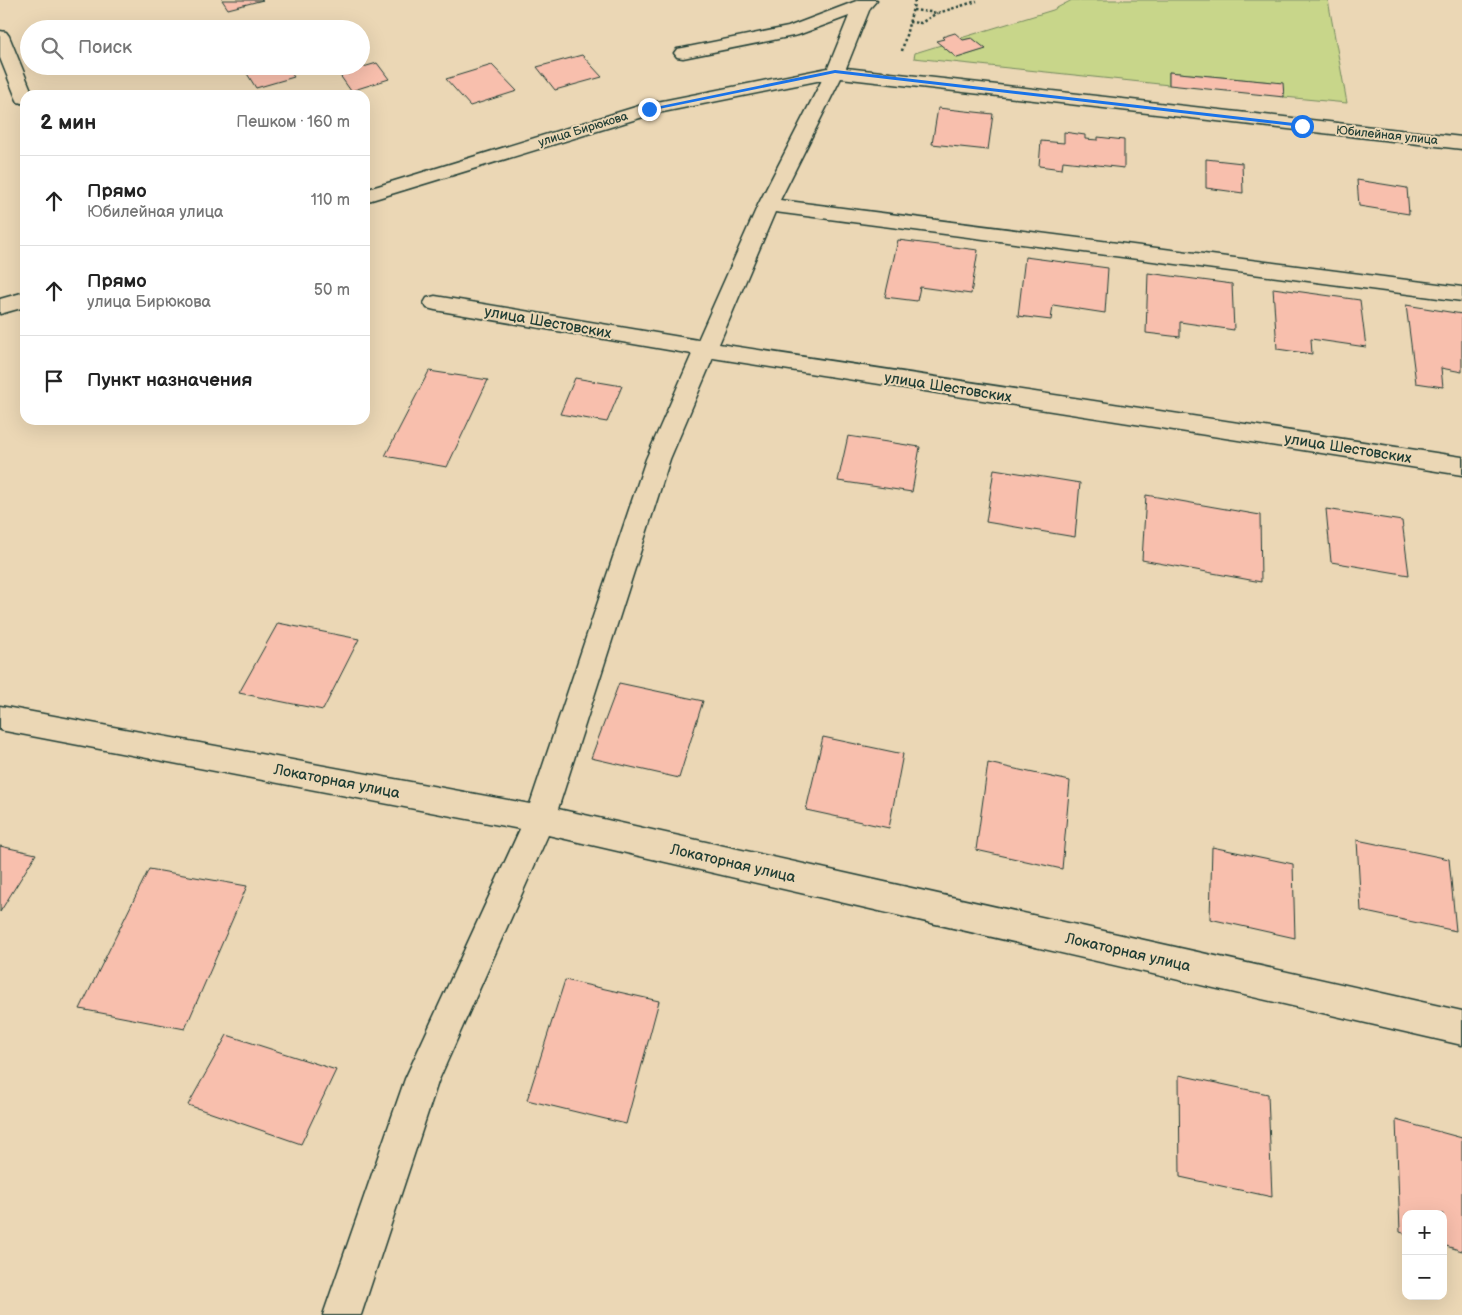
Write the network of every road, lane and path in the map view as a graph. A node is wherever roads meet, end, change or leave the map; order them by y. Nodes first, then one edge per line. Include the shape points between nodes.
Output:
1 (915, 0) edge
2 (977, 1) edge
3 (865, 3) edge
4 (913, 10) junction
5 (938, 13) junction
6 (910, 22) junction
7 (0, 36) edge
8 (683, 53) dead end
9 (835, 72) junction
10 (896, 79) junction
11 (22, 90) edge
12 (1462, 143) edge
13 (370, 194) edge
14 (768, 205) junction
15 (1462, 294) edge
16 (20, 301) edge
17 (435, 303) dead end
18 (0, 307) edge
19 (705, 349) junction
20 (1462, 466) edge
21 (0, 718) edge
22 (540, 819) junction
23 (1462, 1028) edge
24 (342, 1315) edge

1 - 4 path
2 - 5 path
3 - 8 street via 792,31
3 - 9 street
4 - 5 path
4 - 6 path
5 - 6 path via 921,24
6 - 10 path
7 - 11 street
9 - 10 street, Юбилейная улица
9 - 13 street, улица Бирюкова via 649,109
9 - 14 street
10 - 12 street, Юбилейная улица
14 - 15 street
14 - 19 street
16 - 18 street
17 - 19 street, улица Шестовских
19 - 20 street, улица Шестовских
19 - 22 street via 658,459
21 - 22 street, Локаторная улица
22 - 23 street, Локаторная улица
22 - 24 street via 422,1079

